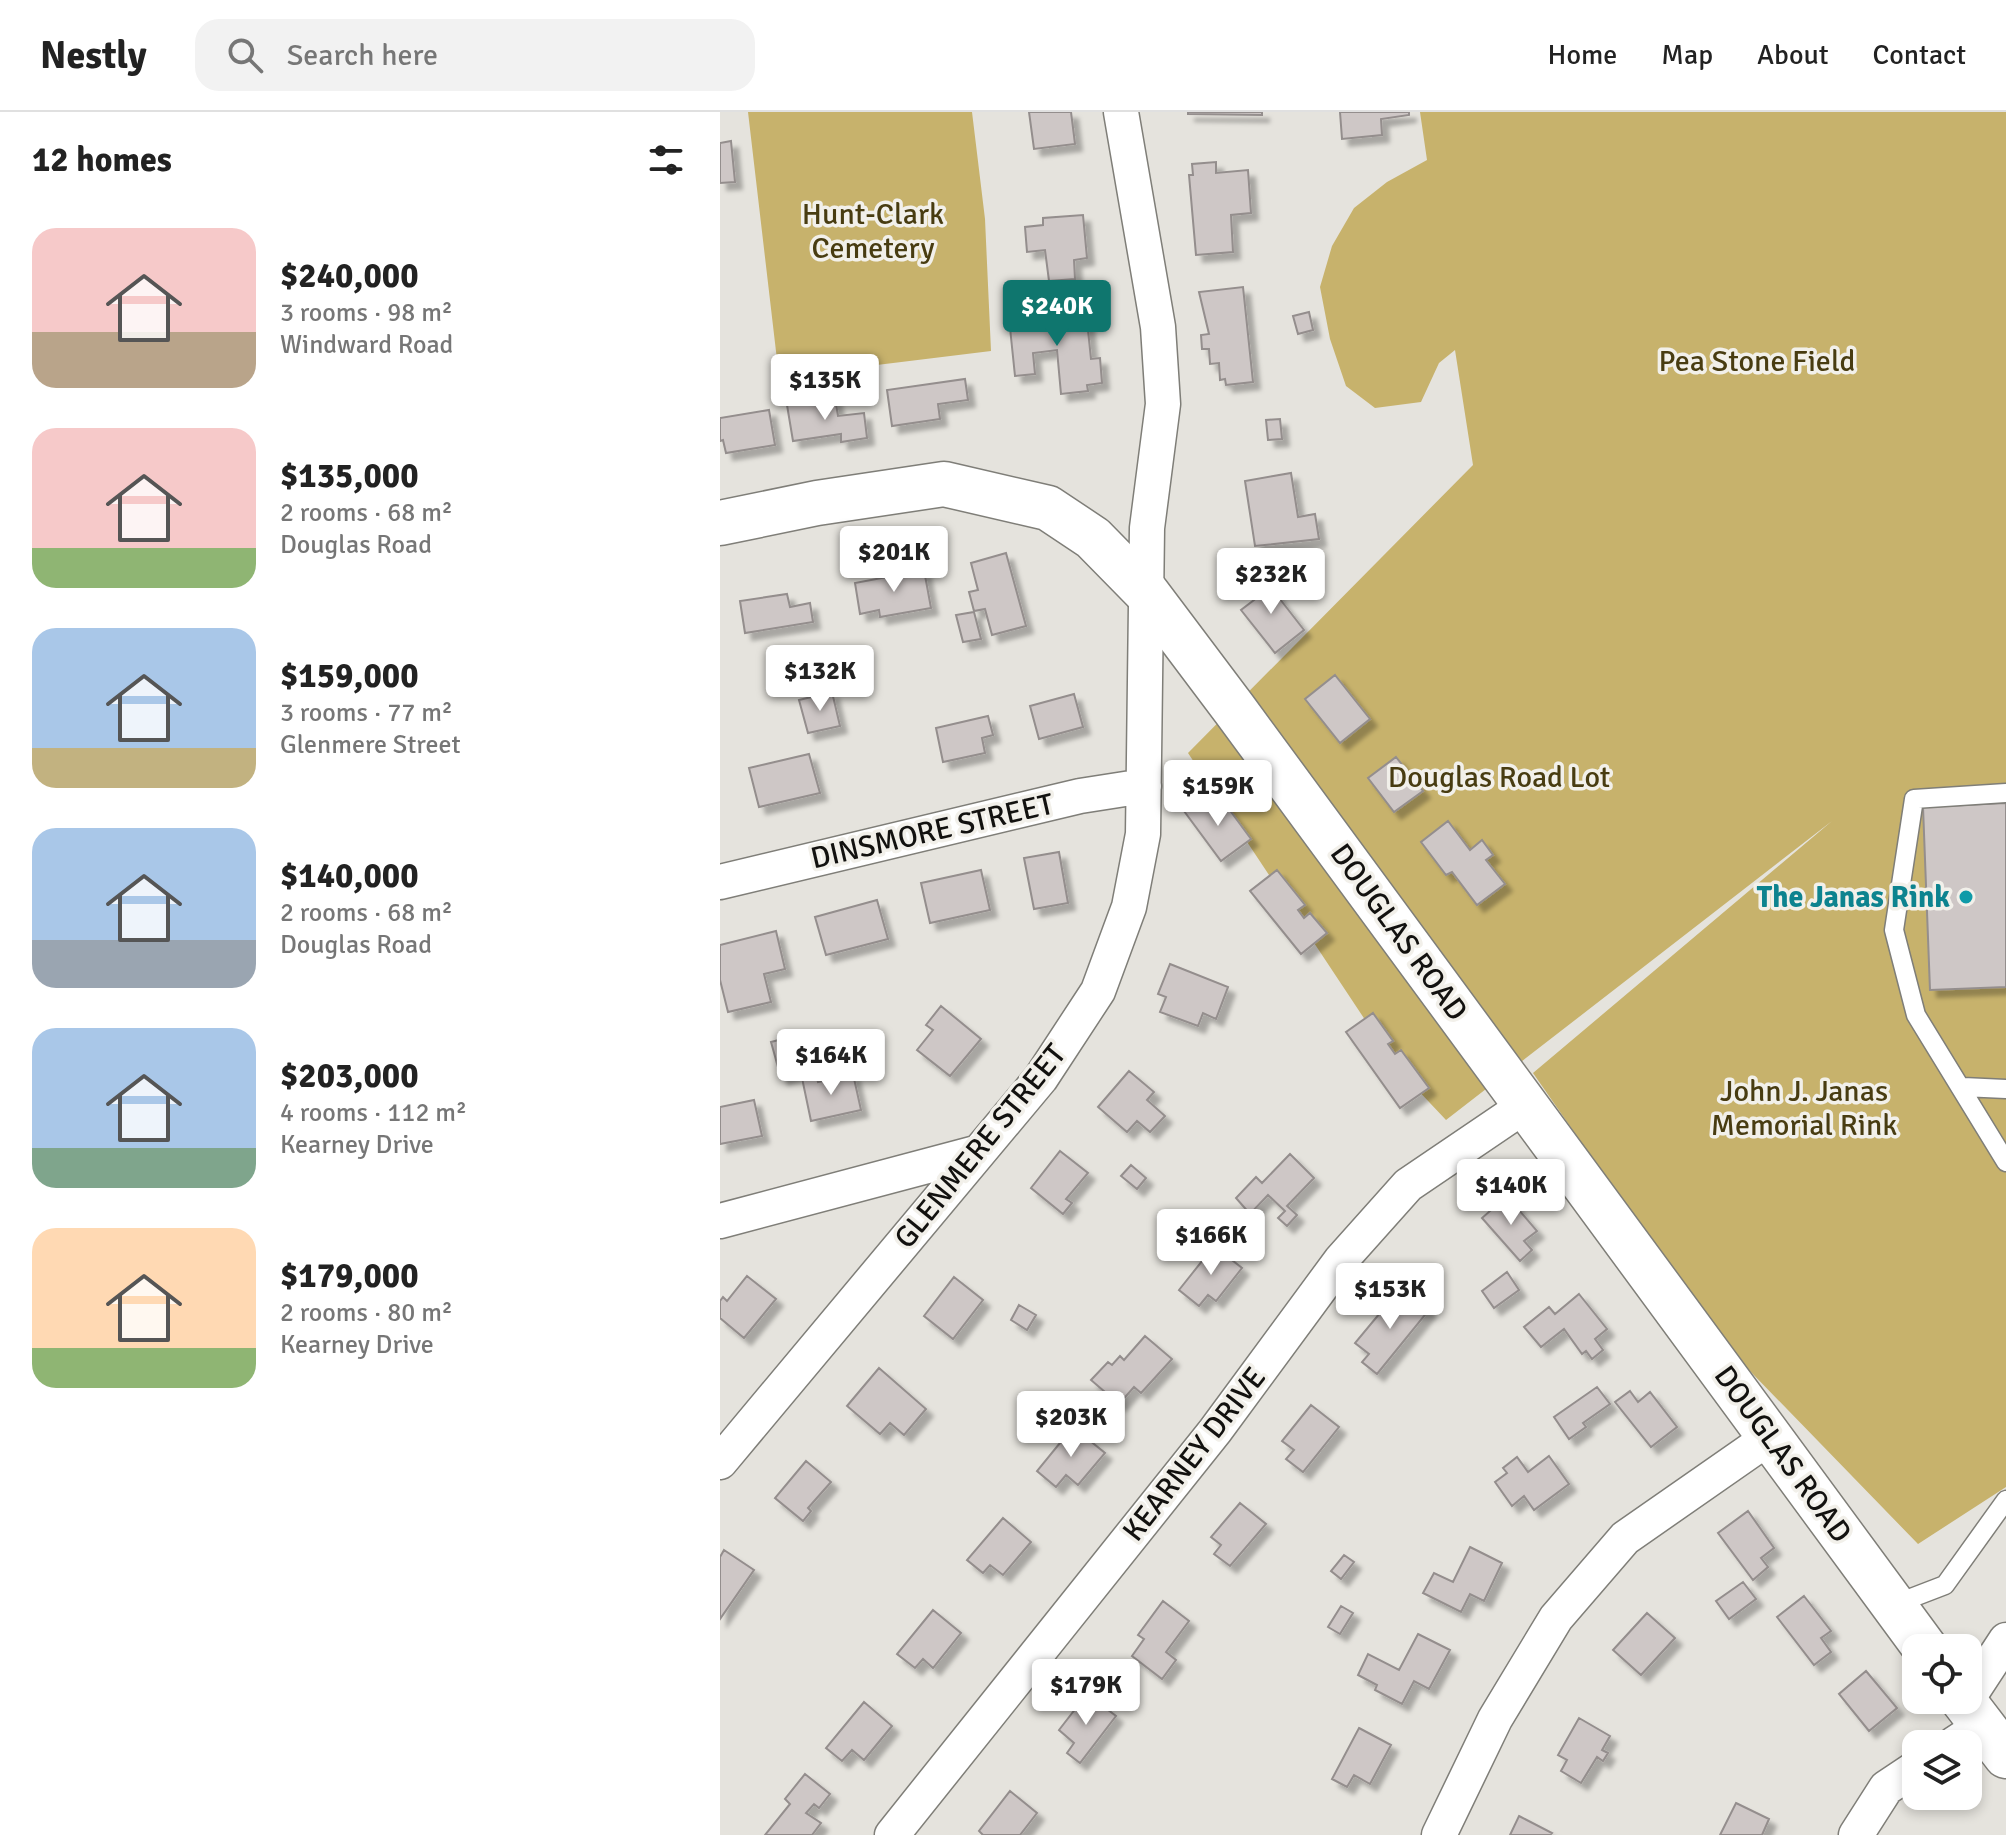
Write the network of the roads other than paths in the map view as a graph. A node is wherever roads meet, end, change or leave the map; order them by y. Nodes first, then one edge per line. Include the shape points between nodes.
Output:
1 (1121, 112) edge
2 (720, 523) edge
3 (1147, 593) junction
4 (1144, 786) junction
5 (2006, 793) edge
6 (720, 882) edge
7 (1963, 1087) junction
8 (2006, 1089) edge
9 (1526, 1105) junction
10 (976, 1153) junction
11 (2006, 1162) edge
12 (720, 1221) edge
13 (1770, 1437) junction
14 (720, 1462) edge
15 (2006, 1500) edge
16 (1893, 1605) junction
17 (1915, 1634) edge
18 (2006, 1640) edge
19 (1976, 1720) edge
20 (1902, 1777) edge
21 (892, 1835) edge
22 (1439, 1835) edge
23 (1856, 1835) edge

1 - 3 street, GLENMERE STREET via 1158,327 1163,404 1147,528
2 - 3 street, DOUGLAS ROAD via 944,484 1048,508 1093,538
3 - 4 street, GLENMERE STREET
3 - 9 street, DOUGLAS ROAD
4 - 6 street, DINSMORE STREET via 1080,796
4 - 10 street, GLENMERE STREET via 1143,834 1129,907 1098,991 1041,1078
5 - 7 lane via 1914,799 1894,930 1916,1015
7 - 8 lane
7 - 11 lane
9 - 13 street, DOUGLAS ROAD
9 - 21 street, KEARNEY DRIVE via 1408,1185 1341,1260 1215,1431
10 - 12 street
10 - 14 street, GLENMERE STREET
13 - 16 street, DOUGLAS ROAD
13 - 22 street via 1625,1538 1556,1618 1495,1719
15 - 16 lane via 1945,1585
16 - 17 street, DOUGLAS ROAD
18 - 19 street
20 - 23 street via 1886,1788

